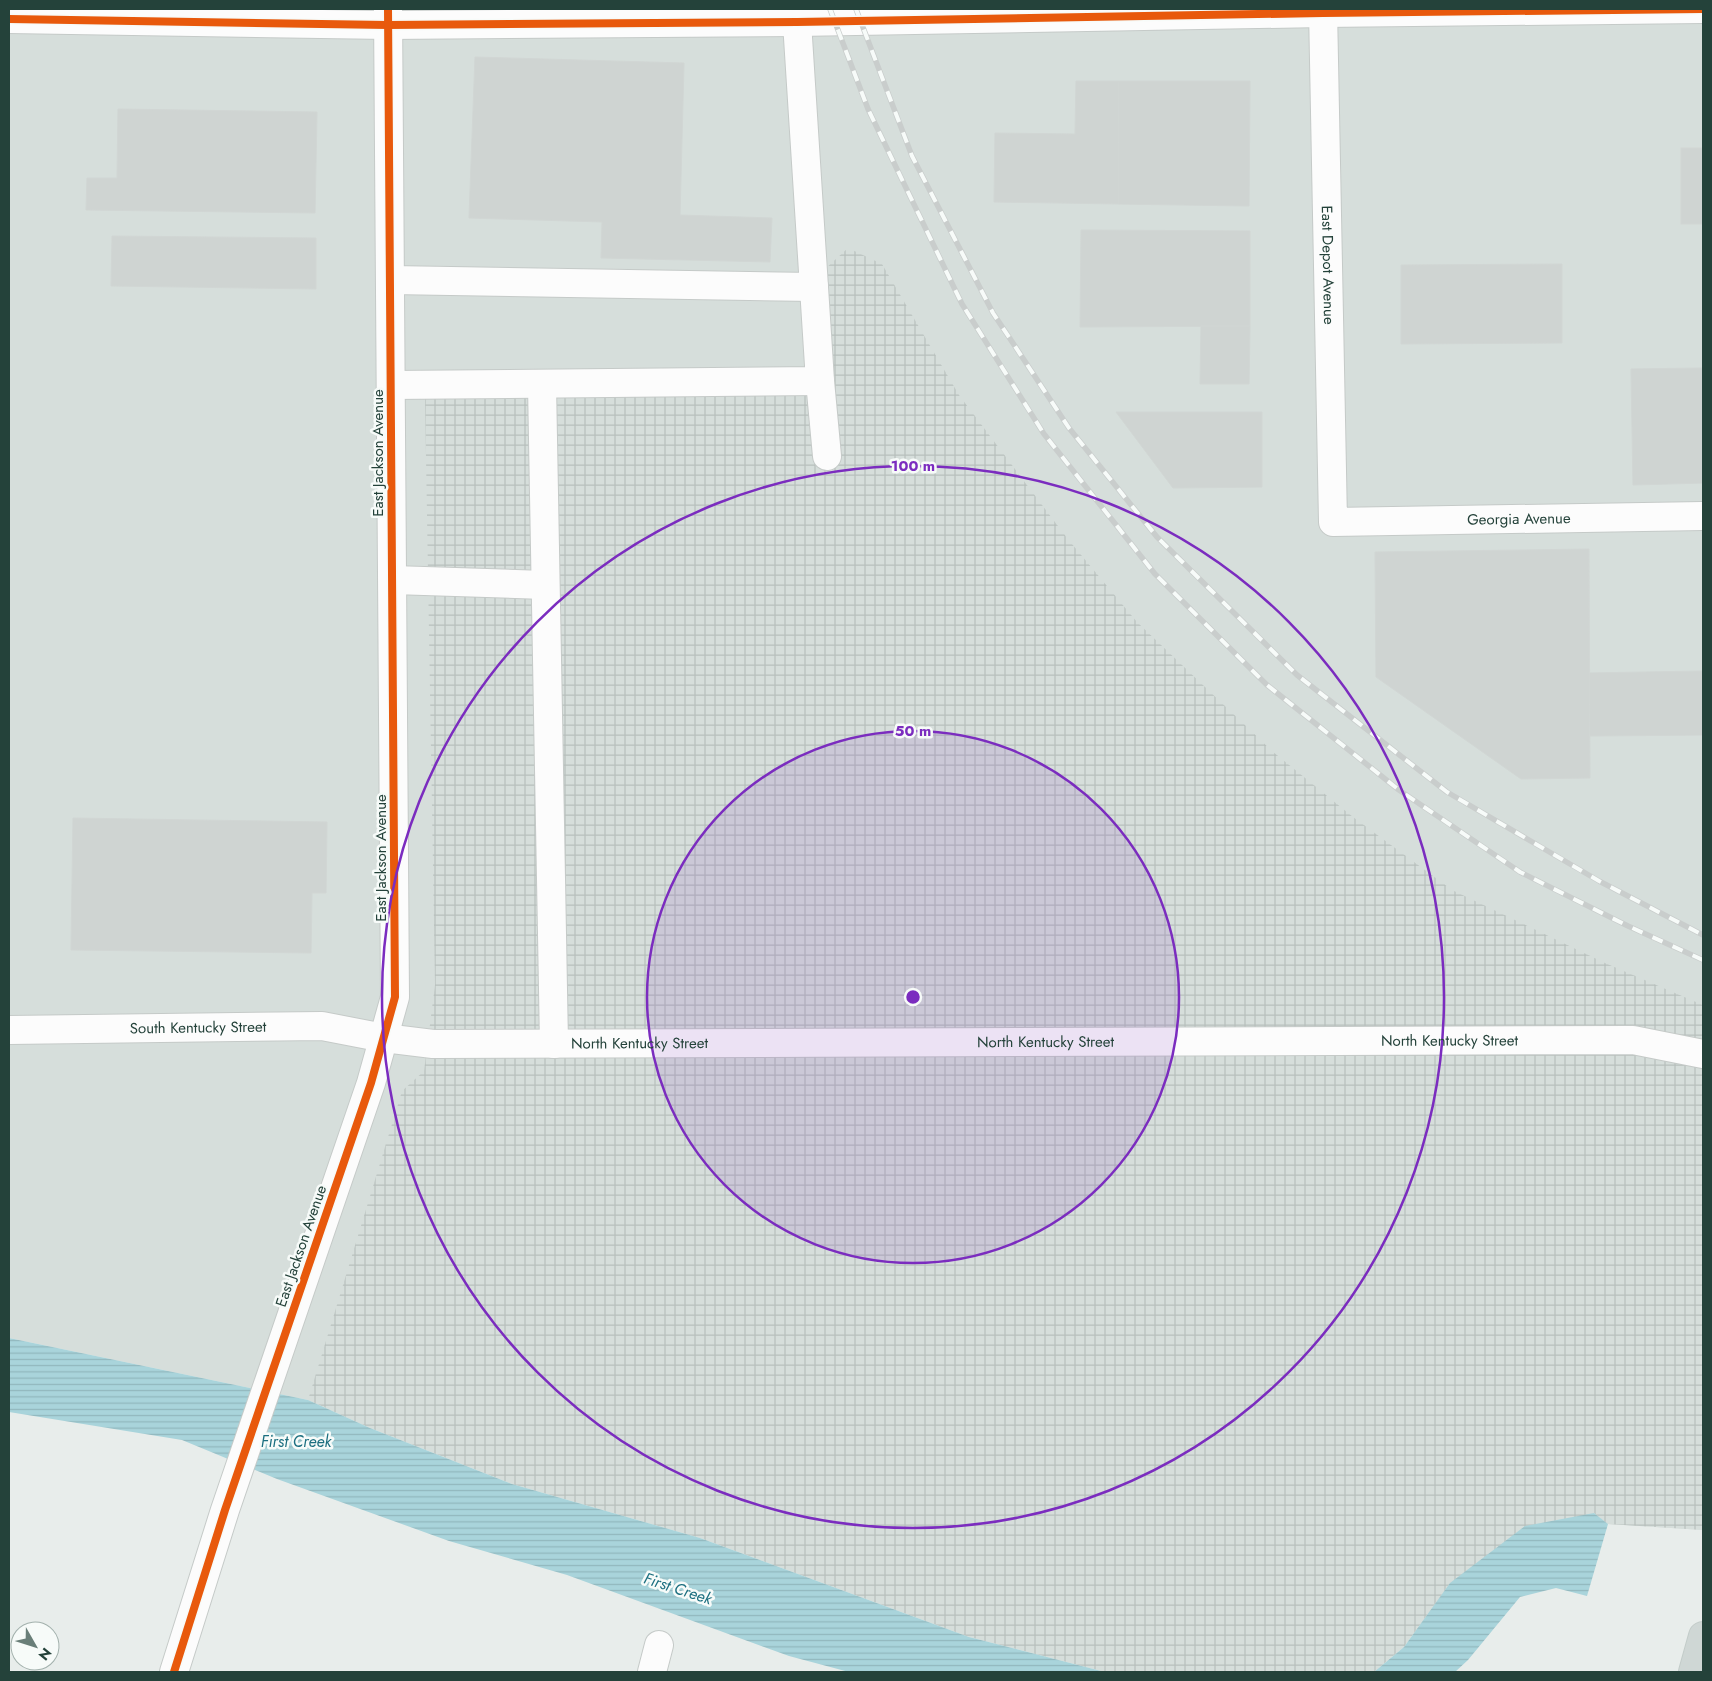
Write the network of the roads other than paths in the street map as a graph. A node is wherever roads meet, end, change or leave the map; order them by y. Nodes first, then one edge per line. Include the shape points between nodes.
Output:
1 (1703, 9) edge
2 (1323, 11) edge
3 (1130, 12) edge
4 (388, 17) edge
5 (9, 19) edge
6 (797, 22) junction
7 (391, 280) junction
8 (814, 287) junction
9 (820, 381) junction
10 (542, 384) junction
11 (391, 385) junction
12 (827, 456) dead end
13 (1703, 516) edge
14 (1333, 522) joint
15 (393, 580) junction
16 (545, 586) junction
17 (9, 1030) edge
18 (384, 1038) junction
19 (554, 1044) junction
20 (1703, 1054) edge
21 (1703, 1636) edge
22 (659, 1645) dead end
23 (174, 1672) edge
24 (652, 1672) edge
25 (1693, 1672) edge

1 - 2 street
2 - 3 street
2 - 14 street, East Depot Avenue
3 - 6 street
4 - 5 street
4 - 6 street
4 - 7 street, East Jackson Avenue
6 - 8 street
7 - 8 street
7 - 11 street, East Jackson Avenue
8 - 9 street
9 - 10 street
9 - 12 street
10 - 11 street
10 - 16 street
11 - 15 street, East Jackson Avenue
13 - 14 street, Georgia Avenue
15 - 16 street
15 - 18 street, East Jackson Avenue via 395,997
16 - 19 street
17 - 18 street, South Kentucky Street via 322,1026
18 - 19 street, North Kentucky Street via 433,1044
18 - 23 street, East Jackson Avenue via 225,1510
19 - 20 street, North Kentucky Street via 1633,1040
21 - 25 main road
22 - 24 street

